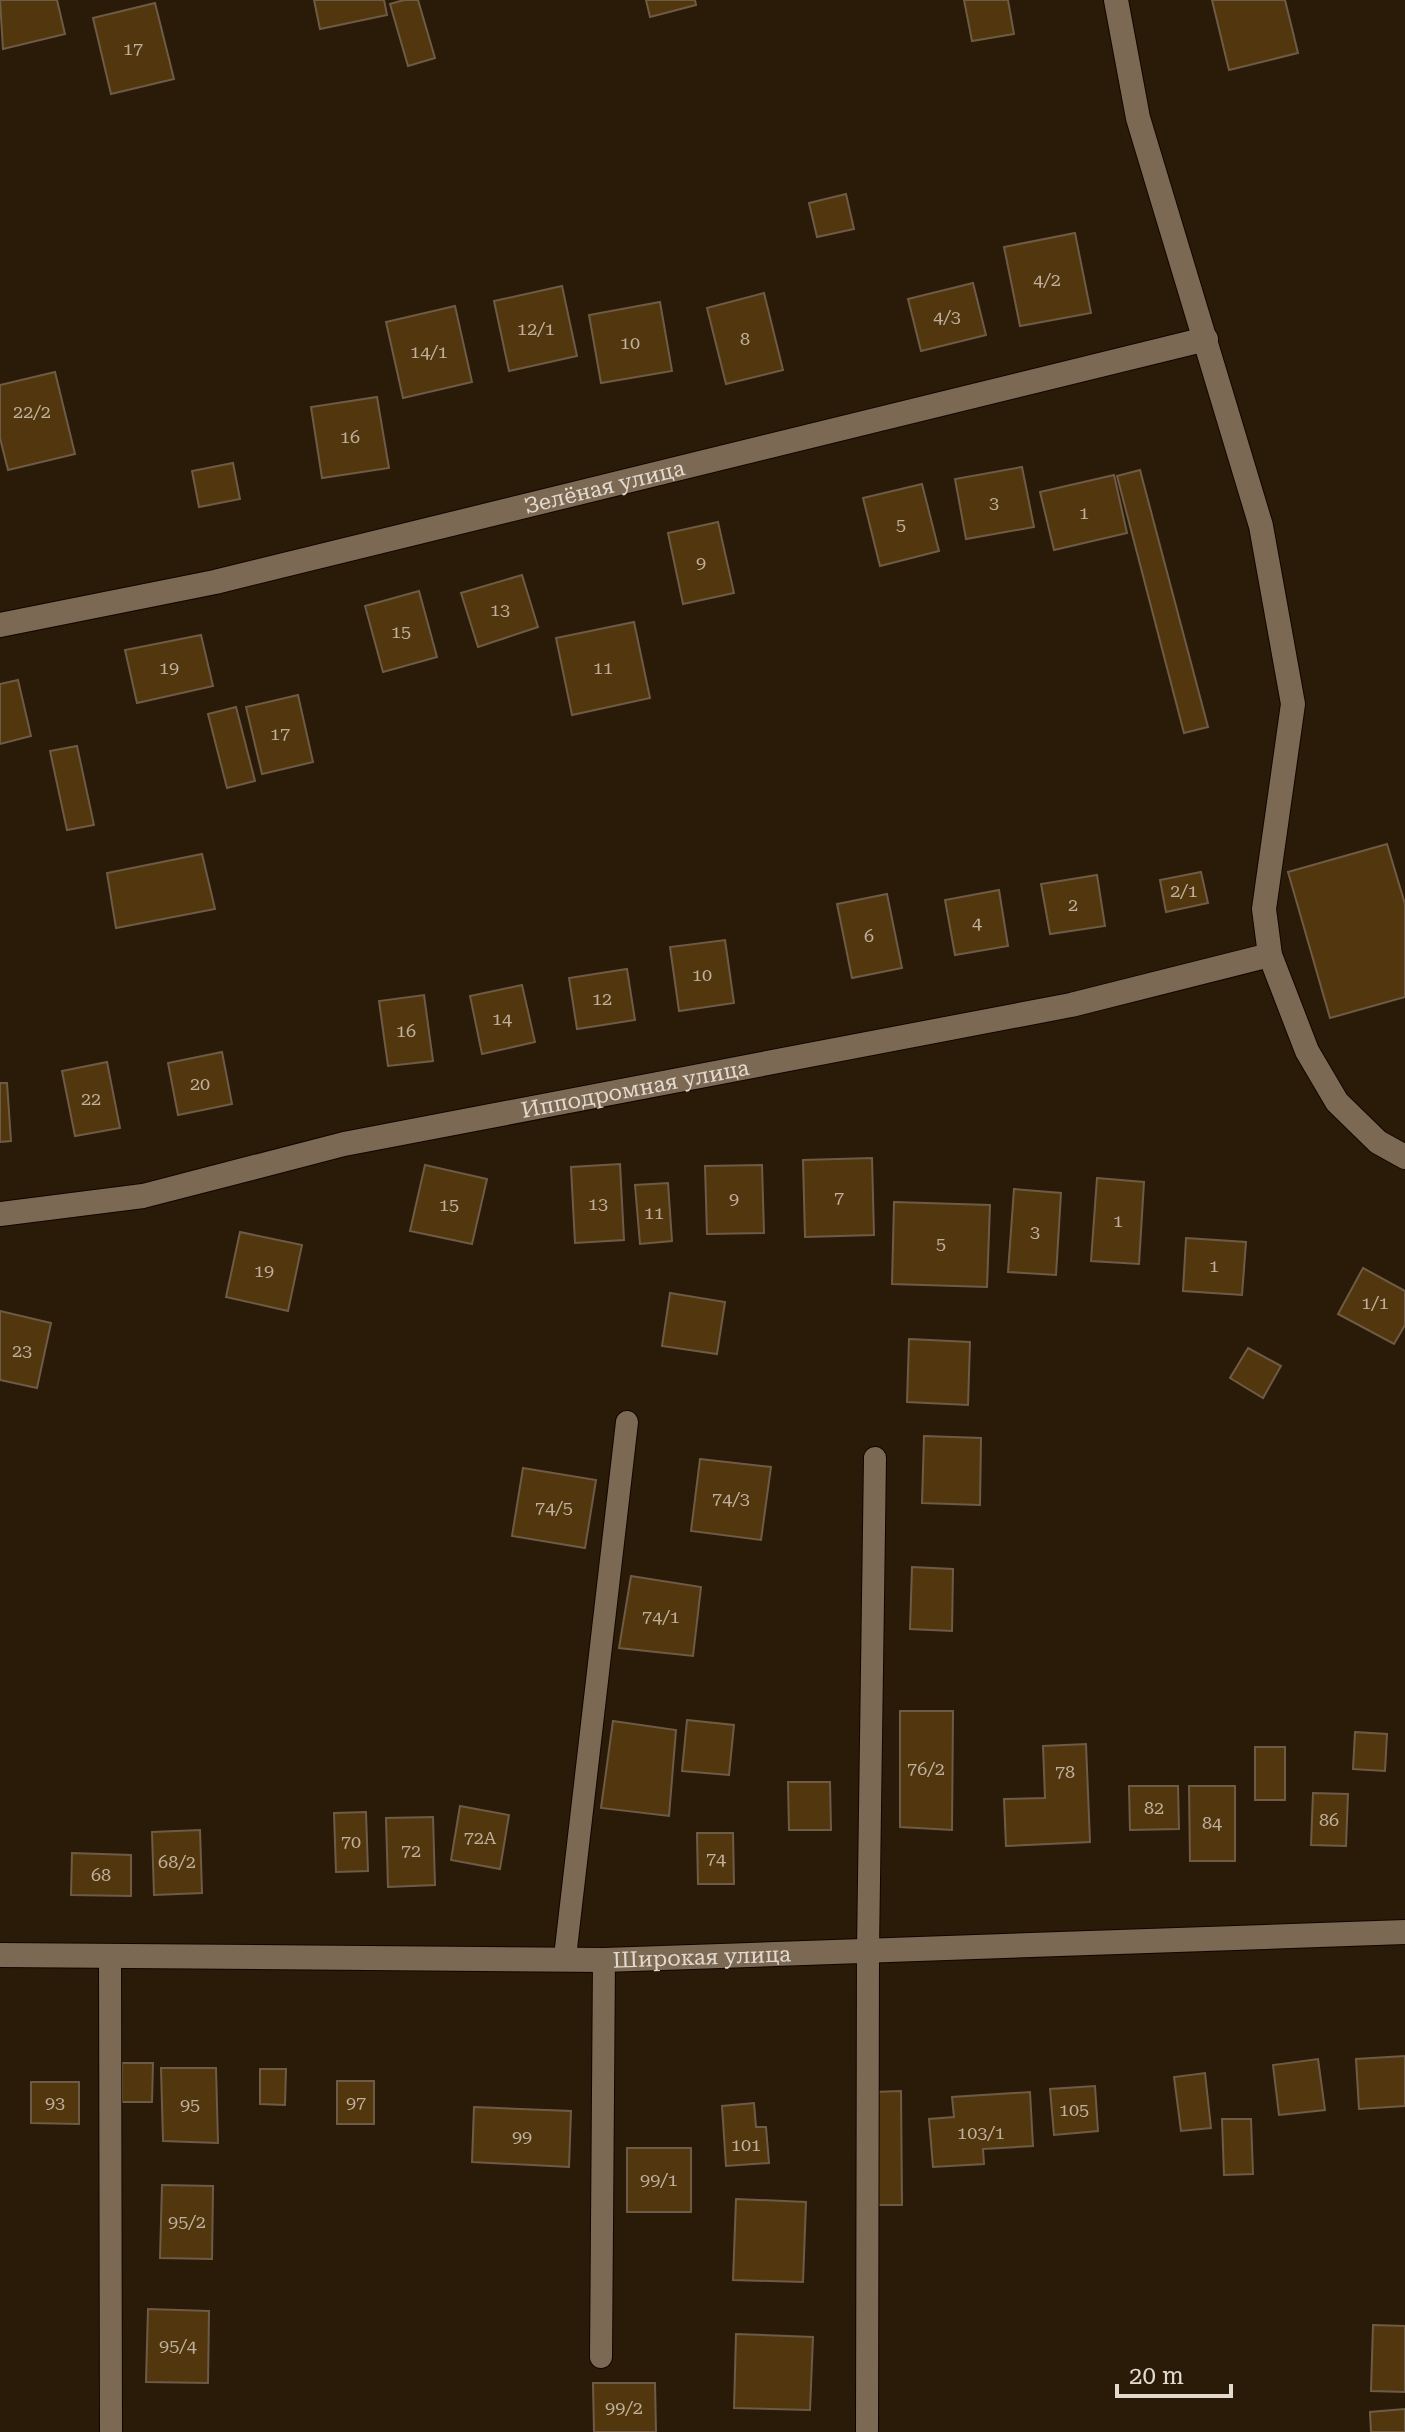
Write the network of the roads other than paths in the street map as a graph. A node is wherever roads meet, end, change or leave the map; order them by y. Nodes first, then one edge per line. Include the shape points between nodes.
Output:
1 (1116, 0) edge
2 (1206, 339) junction
3 (0, 625) edge
4 (1270, 955) junction
5 (1405, 1157) edge
6 (0, 1214) edge
7 (627, 1422) dead end
8 (875, 1458) dead end
9 (1405, 1932) edge
10 (868, 1950) junction
11 (0, 1955) edge
12 (110, 1956) junction
13 (565, 1957) junction
14 (604, 1960) junction
15 (601, 2357) dead end
16 (111, 2432) edge
17 (867, 2432) edge

1 - 2 street via 1138,118
2 - 3 street, Зелёная улица via 215,582
2 - 4 street via 1261,526 1293,704 1264,909
4 - 5 street via 1307,1051 1337,1102 1378,1142
4 - 6 street, Ипподромная улица via 1071,1005 344,1144 143,1196
7 - 13 lane
8 - 10 lane
9 - 10 street, Широкая улица
10 - 14 street, Широкая улица
10 - 17 lane
11 - 12 street, Широкая улица
12 - 13 street, Широкая улица
12 - 16 lane
13 - 14 street, Широкая улица
14 - 15 lane

